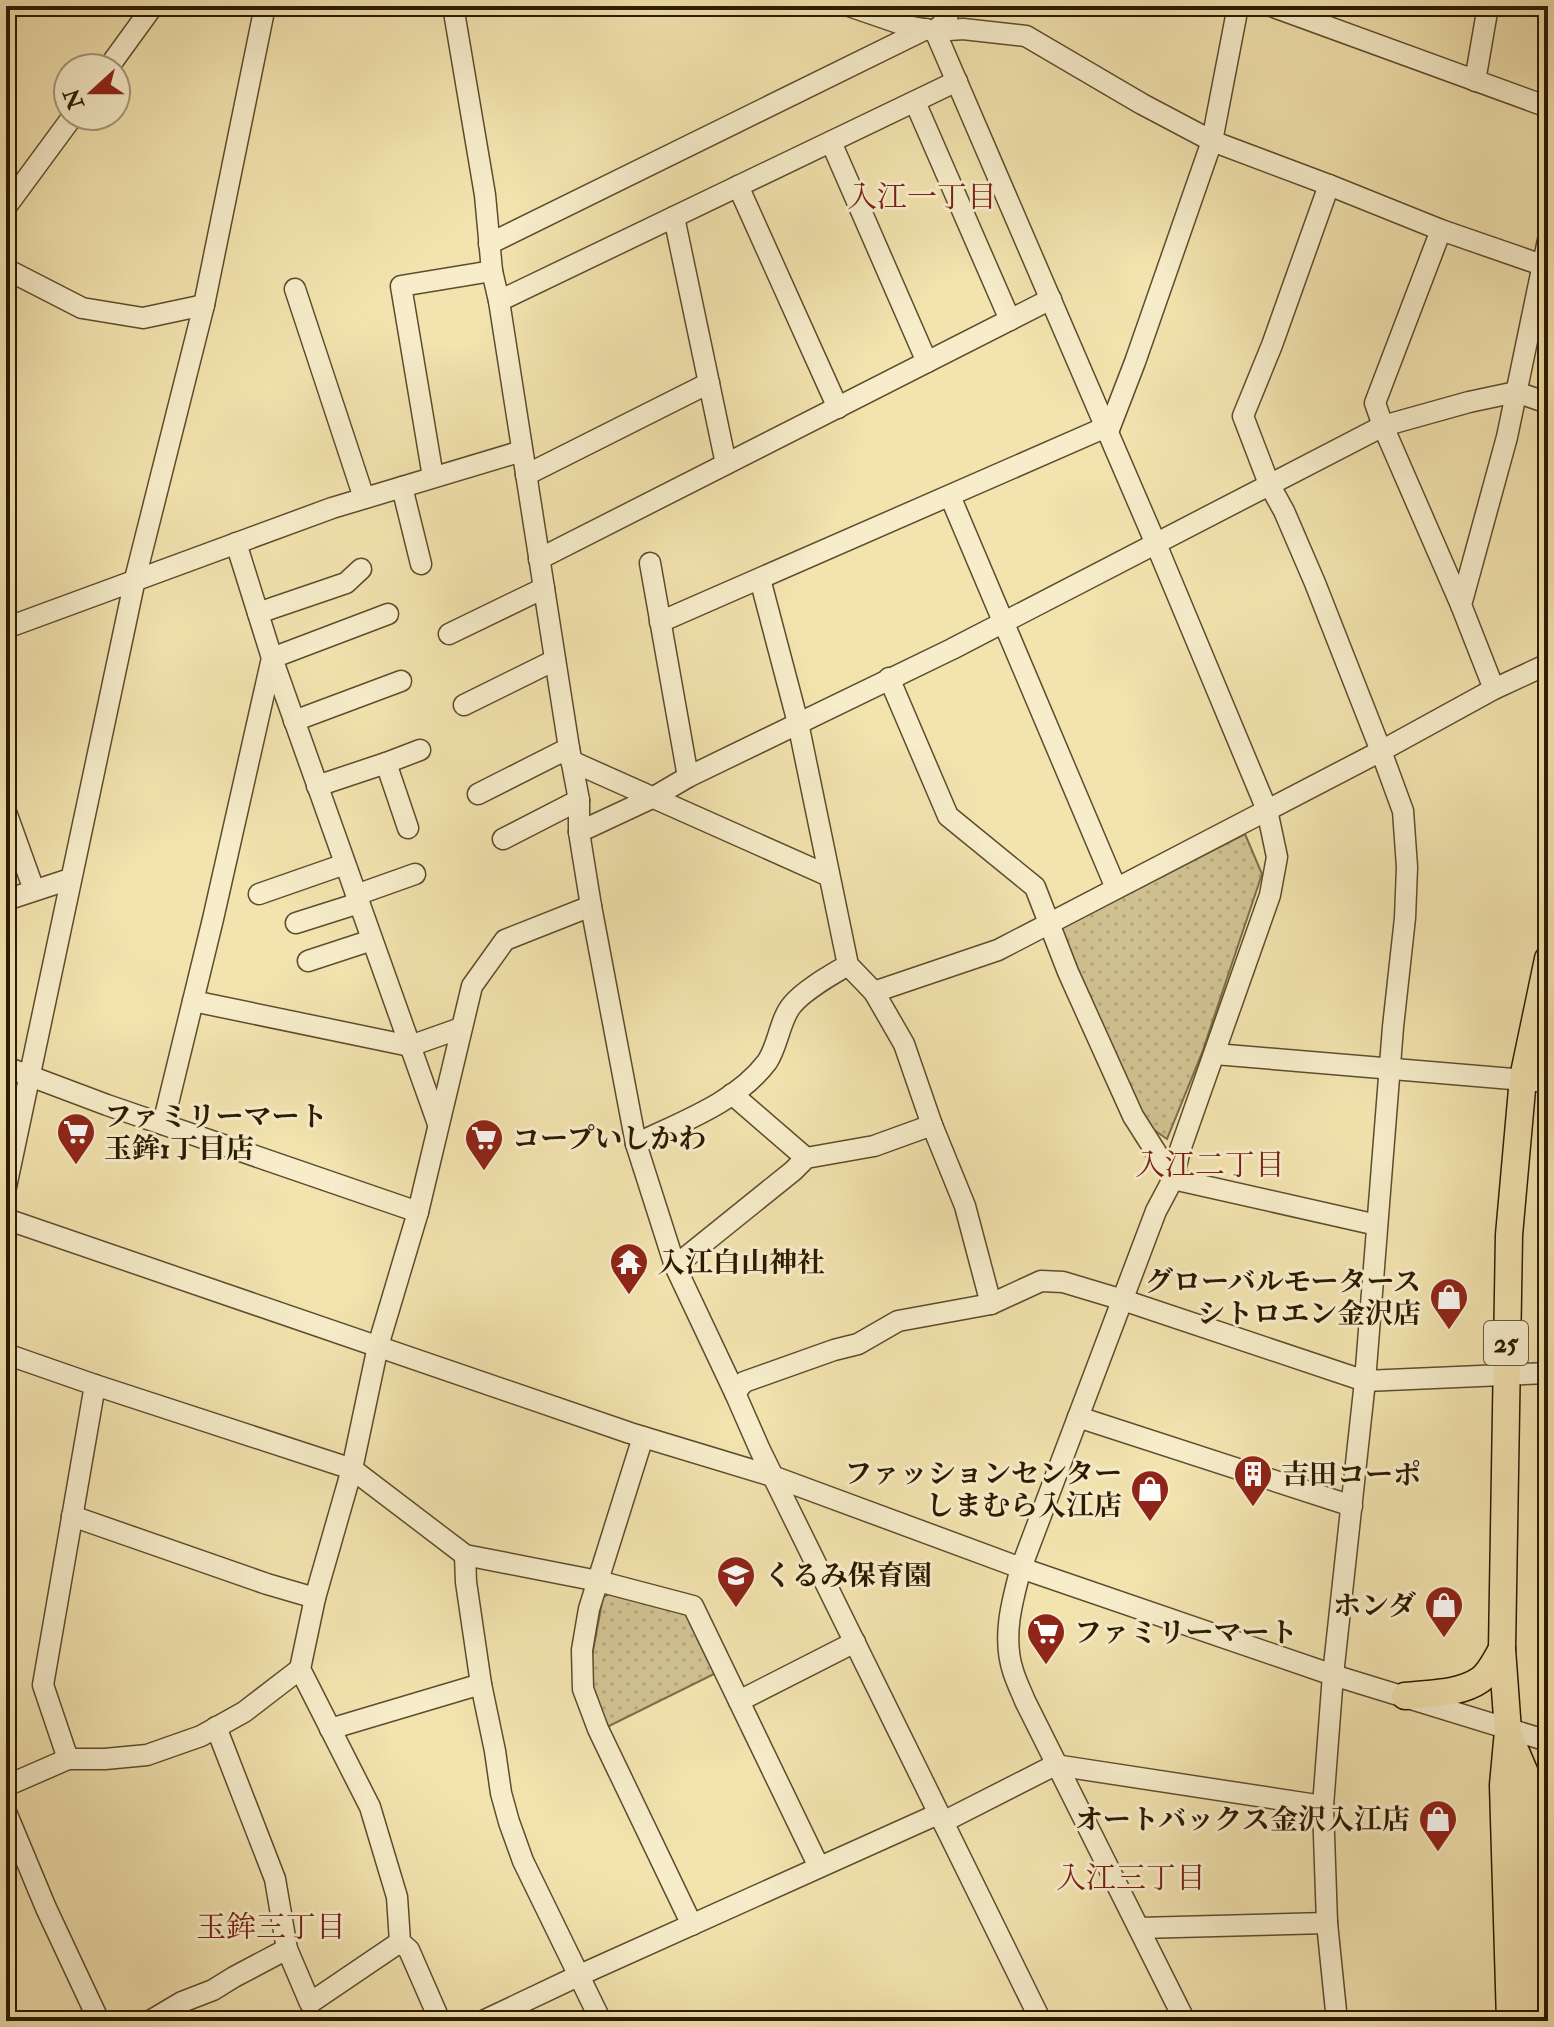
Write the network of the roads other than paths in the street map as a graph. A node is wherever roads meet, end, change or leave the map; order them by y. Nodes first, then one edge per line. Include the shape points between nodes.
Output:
1 (153, 6) edge
2 (265, 6) edge
3 (453, 6) edge
4 (849, 6) edge
5 (949, 6) edge
6 (1238, 6) edge
7 (1271, 6) edge
8 (1488, 6) edge
9 (931, 30) junction
10 (120, 52) edge
11 (957, 81) junction
12 (1475, 81) junction
13 (915, 102) junction
14 (1548, 107) edge
15 (61, 132) edge
16 (1212, 141) junction
17 (831, 142) junction
18 (1329, 185) junction
19 (738, 186) junction
20 (6, 207) edge
21 (674, 217) junction
22 (1441, 230) junction
23 (1548, 240) edge
24 (489, 244) junction
25 (1542, 265) junction
26 (6, 269) edge
27 (492, 271) junction
28 (295, 289) dead end
29 (1051, 299) junction
30 (499, 301) junction
31 (204, 305) junction
32 (1010, 320) junction
33 (927, 362) junction
34 (709, 383) junction
35 (1516, 392) junction
36 (1548, 403) edge
37 (838, 408) junction
38 (1383, 426) junction
39 (1107, 430) junction
40 (522, 451) junction
41 (726, 464) junction
42 (526, 475) junction
43 (433, 477) junction
44 (1269, 484) junction
45 (402, 487) junction
46 (950, 496) junction
47 (364, 498) junction
48 (236, 543) junction
49 (1156, 544) junction
50 (539, 559) junction
51 (650, 563) dead end
52 (421, 564) dead end
53 (361, 569) dead end
54 (135, 579) junction
55 (760, 579) junction
56 (544, 588) junction
57 (1461, 605) junction
58 (258, 613) junction
59 (388, 614) dead end
60 (660, 622) junction
61 (1003, 622) junction
62 (6, 628) edge
63 (449, 634) dead end
64 (272, 658) junction
65 (555, 660) junction
66 (1548, 664) edge
67 (889, 678) junction
68 (401, 681) dead end
69 (1494, 689) junction
70 (464, 705) dead end
71 (294, 721) junction
72 (798, 723) junction
73 (420, 750) dead end
74 (1381, 751) junction
75 (570, 754) junction
76 (386, 763) junction
77 (688, 777) junction
78 (317, 786) junction
79 (478, 794) dead end
80 (654, 797) junction
81 (579, 800) junction
82 (1267, 810) junction
83 (6, 812) edge
84 (408, 828) dead end
85 (579, 832) junction
86 (503, 839) dead end
87 (345, 864) junction
88 (415, 874) dead end
89 (829, 876) junction
90 (70, 879) junction
91 (1116, 888) junction
92 (34, 890) junction
93 (259, 894) dead end
94 (357, 899) junction
95 (6, 900) edge
96 (591, 906) junction
97 (296, 923) dead end
98 (1048, 923) junction
99 (372, 940) junction
100 (1548, 959) edge
101 (308, 961) dead end
102 (848, 965) junction
103 (874, 992) junction
104 (193, 1001) junction
105 (461, 1028) junction
106 (410, 1046) junction
107 (1215, 1054) junction
108 (6, 1067) edge
109 (1391, 1068) junction
110 (30, 1075) junction
111 (1535, 1080) edge
112 (732, 1094) junction
113 (163, 1124) junction
114 (438, 1124) junction
115 (932, 1125) junction
116 (636, 1144) junction
117 (806, 1158) junction
118 (1173, 1179) junction
119 (6, 1187) edge
120 (418, 1212) junction
121 (6, 1219) edge
122 (1377, 1225) junction
123 (675, 1266) junction
124 (1123, 1300) junction
125 (991, 1304) junction
126 (378, 1346) junction
127 (6, 1354) edge
128 (1548, 1373) edge
129 (1506, 1374) junction
130 (1365, 1381) junction
131 (95, 1385) junction
132 (735, 1393) junction
133 (1078, 1417) junction
134 (643, 1437) junction
135 (352, 1469) junction
136 (772, 1476) junction
137 (1352, 1506) junction
138 (72, 1516) junction
139 (465, 1555) junction
140 (1021, 1568) junction
141 (598, 1581) junction
142 (315, 1598) junction
143 (855, 1642) junction
144 (1502, 1649) junction
145 (300, 1669) junction
146 (1333, 1675) junction
147 (481, 1684) junction
148 (1405, 1696) junction
149 (739, 1701) junction
150 (216, 1727) junction
151 (330, 1729) junction
152 (1508, 1731) junction
153 (1548, 1741) edge
154 (68, 1759) junction
155 (1055, 1765) junction
156 (6, 1786) edge
157 (1548, 1789) edge
158 (1323, 1806) junction
159 (6, 1812) edge
160 (940, 1818) junction
161 (1529, 1824) junction
162 (819, 1867) junction
163 (1327, 1923) junction
164 (692, 1925) junction
165 (1139, 1928) junction
166 (400, 1942) junction
167 (287, 1949) junction
168 (580, 1975) junction
169 (99, 2021) edge
170 (150, 2021) edge
171 (440, 2021) edge
172 (483, 2021) edge
173 (601, 2021) edge
174 (1041, 2021) edge
175 (1185, 2021) edge
176 (1337, 2021) edge
177 (1510, 2021) edge
178 (1532, 2021) edge

1 - 10 street
2 - 31 street
3 - 24 street
4 - 9 street
5 - 9 street via 947,19
6 - 16 street
7 - 12 street
8 - 12 street
9 - 11 street
9 - 16 street via 1026,36
9 - 24 street
11 - 13 street
11 - 29 street
12 - 14 street
13 - 17 street
13 - 32 street
15 - 20 street
16 - 18 street
16 - 39 street
17 - 19 street
17 - 33 street
18 - 22 street
18 - 44 street via 1243,416
19 - 21 street
19 - 37 street
21 - 30 street
21 - 34 street
22 - 25 street
22 - 38 street via 1375,403
23 - 25 street
24 - 27 street
25 - 35 street
26 - 31 street via 82,308 143,318
27 - 30 street
27 - 43 street via 401,286
28 - 47 street
29 - 32 street
29 - 39 street
30 - 40 street
31 - 54 street
32 - 33 street
33 - 37 street
34 - 41 street
34 - 42 street
35 - 36 street
35 - 38 street
35 - 57 street
37 - 41 street
38 - 44 street
38 - 57 street
39 - 46 street
39 - 49 street
40 - 42 street
40 - 43 street
41 - 50 street
42 - 50 street
43 - 45 street
44 - 49 street
44 - 74 street via 1315,583
45 - 47 street
45 - 52 street
46 - 55 street
46 - 61 street
47 - 48 street
48 - 54 street
48 - 58 street
49 - 61 street
49 - 82 street
50 - 56 street
51 - 60 street
53 - 58 street via 346,583
54 - 62 street
54 - 90 street
55 - 60 street
55 - 72 street
56 - 63 street
56 - 65 street
57 - 69 street
58 - 64 street
59 - 64 street
60 - 77 street
61 - 67 street
61 - 91 street
64 - 71 street
64 - 104 street
65 - 70 street
65 - 75 street
66 - 69 street
67 - 72 street
67 - 98 street via 948,816 1035,887
68 - 71 street
69 - 74 street
71 - 78 street
72 - 77 street
72 - 89 street
73 - 76 street
74 - 82 street
74 - 109 street via 1403,811 1407,867
75 - 79 street
75 - 80 street
75 - 81 street
76 - 78 street
76 - 84 street
77 - 80 street
78 - 87 street
80 - 85 street
80 - 89 street
81 - 85 street
81 - 86 street
82 - 91 street
82 - 107 street via 1277,857 1270,895
83 - 92 street
85 - 96 street
87 - 93 street
87 - 94 street
88 - 94 street
89 - 102 street
90 - 92 street
90 - 110 street
91 - 98 street
92 - 95 street
94 - 97 street
94 - 99 street
96 - 105 street via 505,940 472,986
96 - 116 street
98 - 103 street via 998,950
98 - 118 street via 1133,1116
99 - 101 street
99 - 106 street
100 - 111 main road, 25
102 - 103 street
102 - 112 street via 791,1006 768,1060
103 - 115 street via 904,1044
104 - 106 street
104 - 113 street
105 - 106 street
105 - 114 street
106 - 114 street
107 - 109 street
107 - 118 street
108 - 110 street
109 - 111 street
109 - 122 street
110 - 113 street
110 - 119 street
111 - 129 main road, 25 via 1509,1235
112 - 116 street
112 - 117 street
113 - 120 street
114 - 120 street
115 - 117 street via 874,1146
115 - 125 street via 965,1206
116 - 123 street
117 - 123 street
118 - 122 street
118 - 124 street
120 - 126 street
121 - 126 street
122 - 130 street
123 - 132 street
124 - 125 street via 1041,1281
124 - 130 street
124 - 133 street
125 - 132 street via 898,1321 858,1344 744,1382
126 - 134 street
126 - 135 street
127 - 131 street
128 - 129 street
129 - 130 street
129 - 144 main road, 25
130 - 137 street
131 - 135 street
131 - 138 street
132 - 136 street
133 - 137 street
133 - 140 street
134 - 136 street
134 - 141 street
135 - 139 street
135 - 142 street
136 - 140 street
136 - 143 street
137 - 146 street
138 - 142 street
138 - 154 street via 43,1685
139 - 141 street
139 - 147 street
140 - 146 street
140 - 155 street via 1008,1636 1012,1668
141 - 149 street via 693,1606
141 - 164 street via 582,1650 583,1689
142 - 145 street
143 - 149 street
143 - 160 street
144 - 148 main road via 1481,1679 1463,1688
144 - 152 main road, 25
145 - 150 street
145 - 151 street
146 - 148 street
146 - 158 street
147 - 151 street
147 - 168 street via 509,1822
148 - 152 street
149 - 162 street
150 - 154 street via 147,1755
150 - 167 street via 275,1879
151 - 166 street via 370,1807 397,1897
152 - 153 street
152 - 161 main road, 25 via 1525,1773
152 - 177 main road, 25 via 1503,1785
154 - 156 street
155 - 158 street
155 - 160 street
155 - 165 street
157 - 161 main road
158 - 163 street
159 - 169 street
160 - 162 street
160 - 174 street
161 - 178 main road, 25
162 - 164 street
163 - 165 street
163 - 176 street
164 - 168 street
165 - 175 street
166 - 167 street via 310,2003
166 - 171 street via 409,1950
167 - 170 street
168 - 172 street
168 - 173 street

